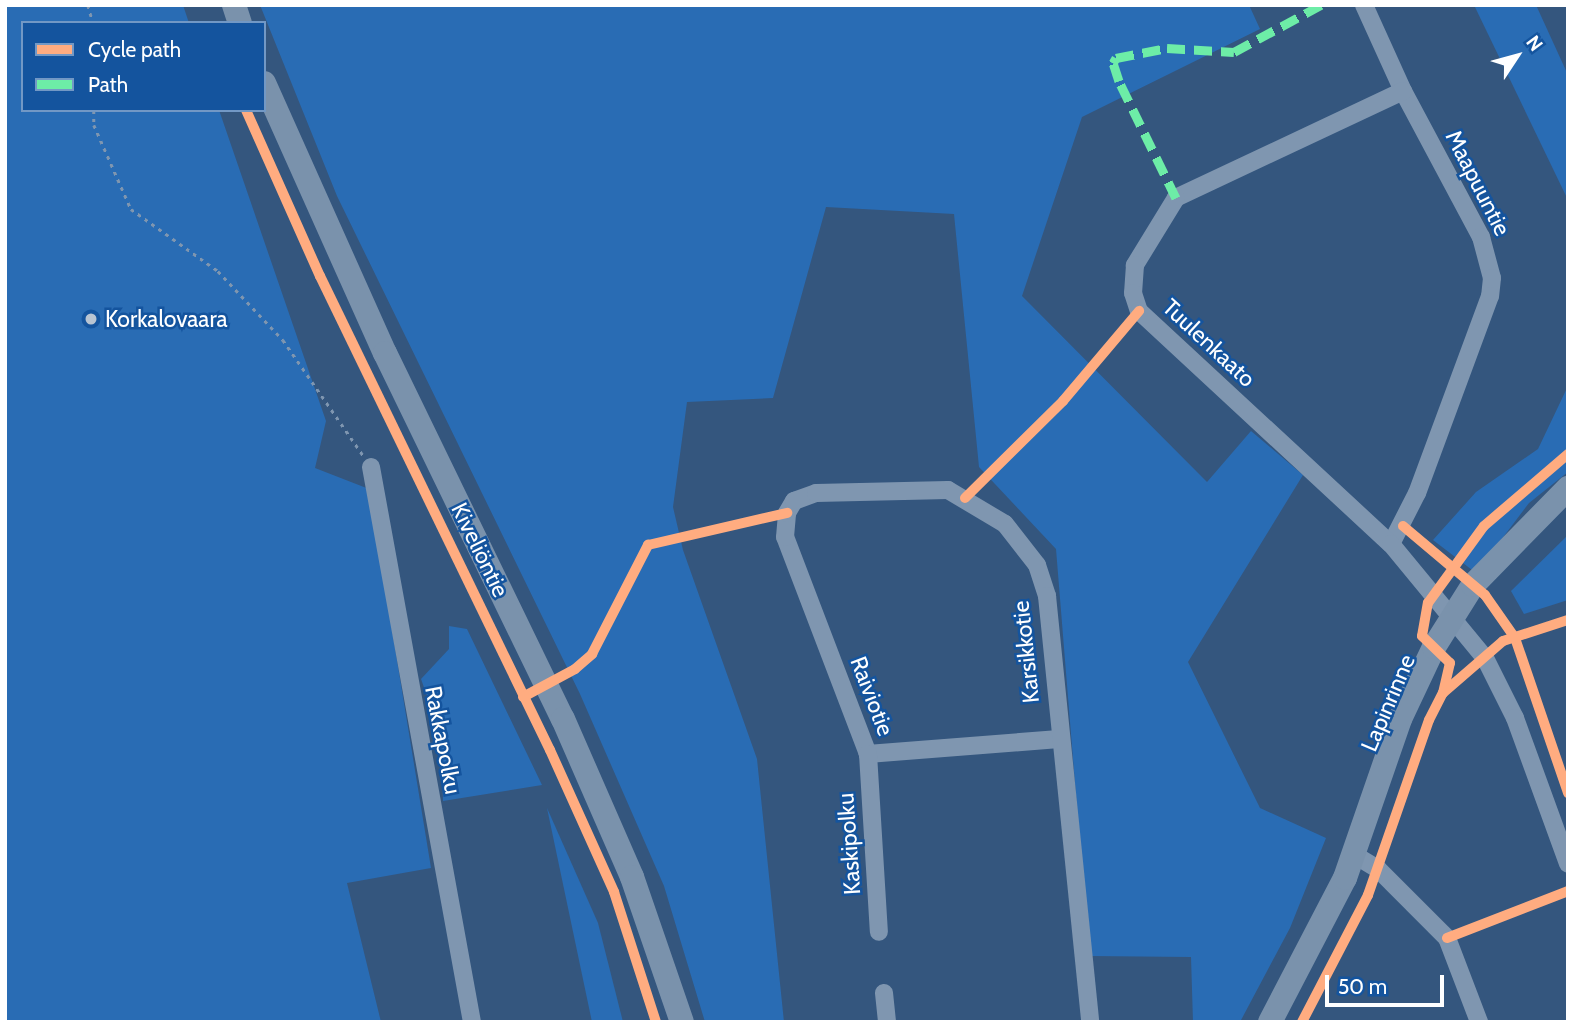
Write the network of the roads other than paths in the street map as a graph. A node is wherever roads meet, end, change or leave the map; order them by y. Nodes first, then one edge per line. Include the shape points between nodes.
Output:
1 (1364, 5) edge
2 (266, 87) edge
3 (1403, 91) junction
4 (371, 467) road end
5 (1568, 488) edge
6 (787, 513) joint
7 (1391, 544) junction
8 (1453, 617) junction
9 (1059, 739) junction
10 (868, 754) junction
11 (1353, 854) junction
12 (1568, 864) edge
13 (879, 932) dead end
14 (884, 993) dead end
15 (472, 1022) edge
16 (682, 1022) edge
17 (887, 1022) edge
18 (1090, 1022) edge
19 (1270, 1022) edge
20 (1479, 1022) edge

1 - 3 street, Maapuuntie
2 - 16 street, Kiveliöntie via 385,353 563,719 632,877
3 - 7 street, Maapuuntie via 1480,237 1492,278 1490,296 1417,493
3 - 7 street, Tuulenkaato via 1175,198 1135,265 1133,293 1139,311
4 - 15 street, Rakkapolku
5 - 8 street, Lapinrinne via 1510,544
6 - 9 street, Karsikkotie via 794,501 816,493 948,489 1005,524 1037,565 1047,597
6 - 10 street, Raiviotie via 785,537
7 - 8 street, Tuulenkaato
8 - 11 street, Lapinrinne via 1401,719
8 - 12 street, Tuulenkaato via 1495,674
9 - 10 street, Raiviotie
9 - 18 street, Karsikkotie
10 - 13 street, Kaskipolku
11 - 19 street, Lapinrinne
11 - 20 street via 1378,869 1447,938
14 - 17 street

